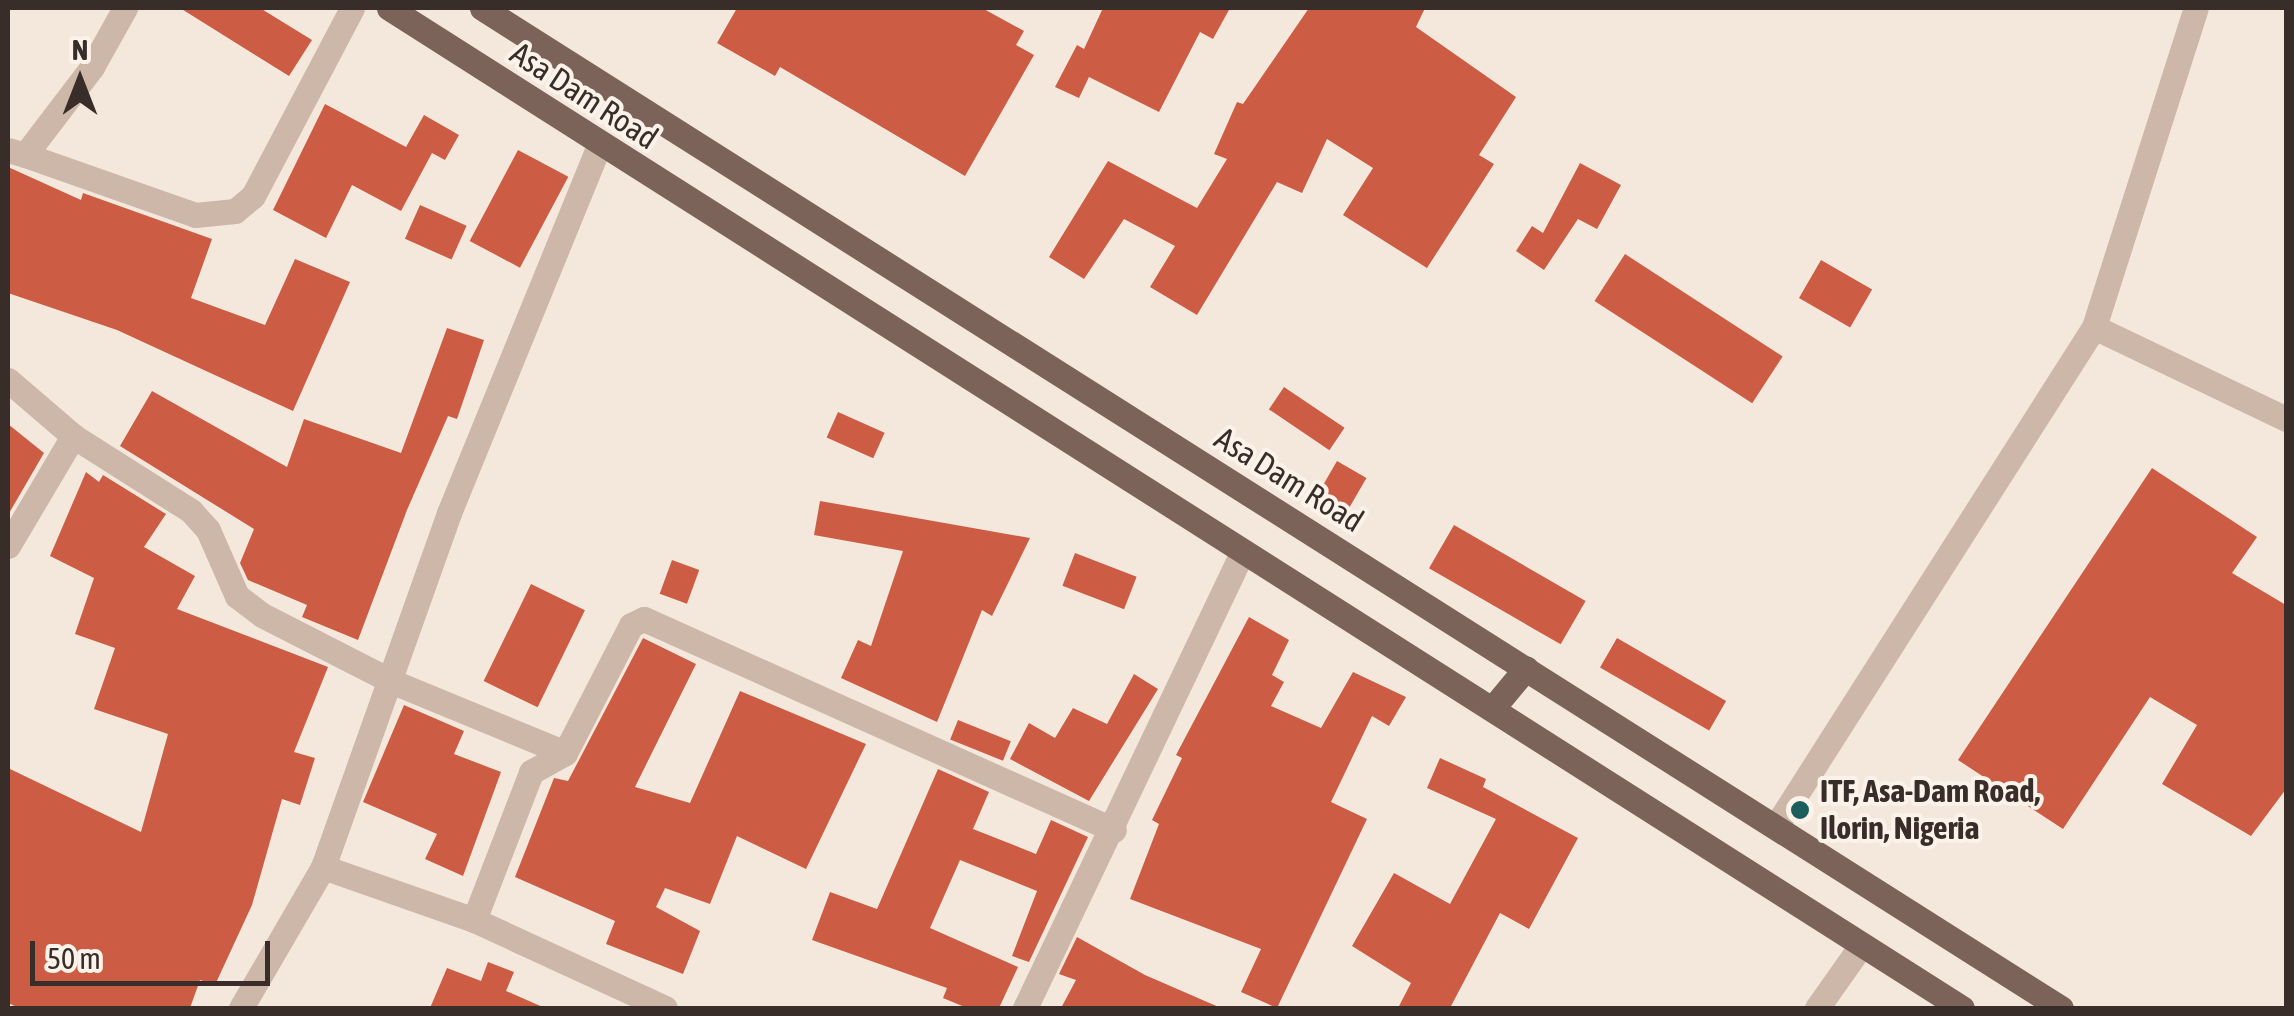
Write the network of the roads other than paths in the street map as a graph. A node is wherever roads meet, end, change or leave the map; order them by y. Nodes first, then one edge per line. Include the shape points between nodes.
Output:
1 (125, 8) edge
2 (352, 8) edge
3 (388, 8) edge
4 (482, 8) edge
5 (2196, 8) edge
6 (599, 145) junction
7 (16, 152) edge
8 (2094, 327) junction
9 (8, 380) edge
10 (2286, 418) edge
11 (73, 436) junction
12 (8, 546) edge
13 (1241, 556) junction
14 (1526, 668) junction
15 (393, 682) junction
16 (1492, 709) junction
17 (565, 754) junction
18 (1776, 826) junction
19 (1114, 830) junction
20 (323, 867) junction
21 (474, 920) junction
22 (1860, 947) junction
23 (242, 1008) edge
24 (665, 1008) edge
25 (1025, 1008) edge
26 (1817, 1008) edge
27 (1962, 1008) edge
28 (2061, 1008) edge

1 - 7 street via 92,68
2 - 7 street via 253,196 235,211 195,215
3 - 6 main road, Asa Dam Road
4 - 14 main road, Asa Dam Road
5 - 8 street
6 - 13 main road, Asa Dam Road
6 - 15 street via 449,513
8 - 10 street
8 - 18 street
9 - 11 street
11 - 12 street
11 - 15 street via 191,511 208,530 237,596
13 - 16 main road, Asa Dam Road
13 - 19 street
14 - 16 main road
14 - 18 main road, Asa Dam Road
15 - 17 street
15 - 20 street
16 - 22 main road, Asa Dam Road
17 - 19 street via 631,625 644,619
17 - 21 street via 532,772
18 - 28 main road, Asa Dam Road
19 - 25 street
20 - 21 street
20 - 23 street
21 - 24 street
22 - 26 street
22 - 27 main road, Asa Dam Road

